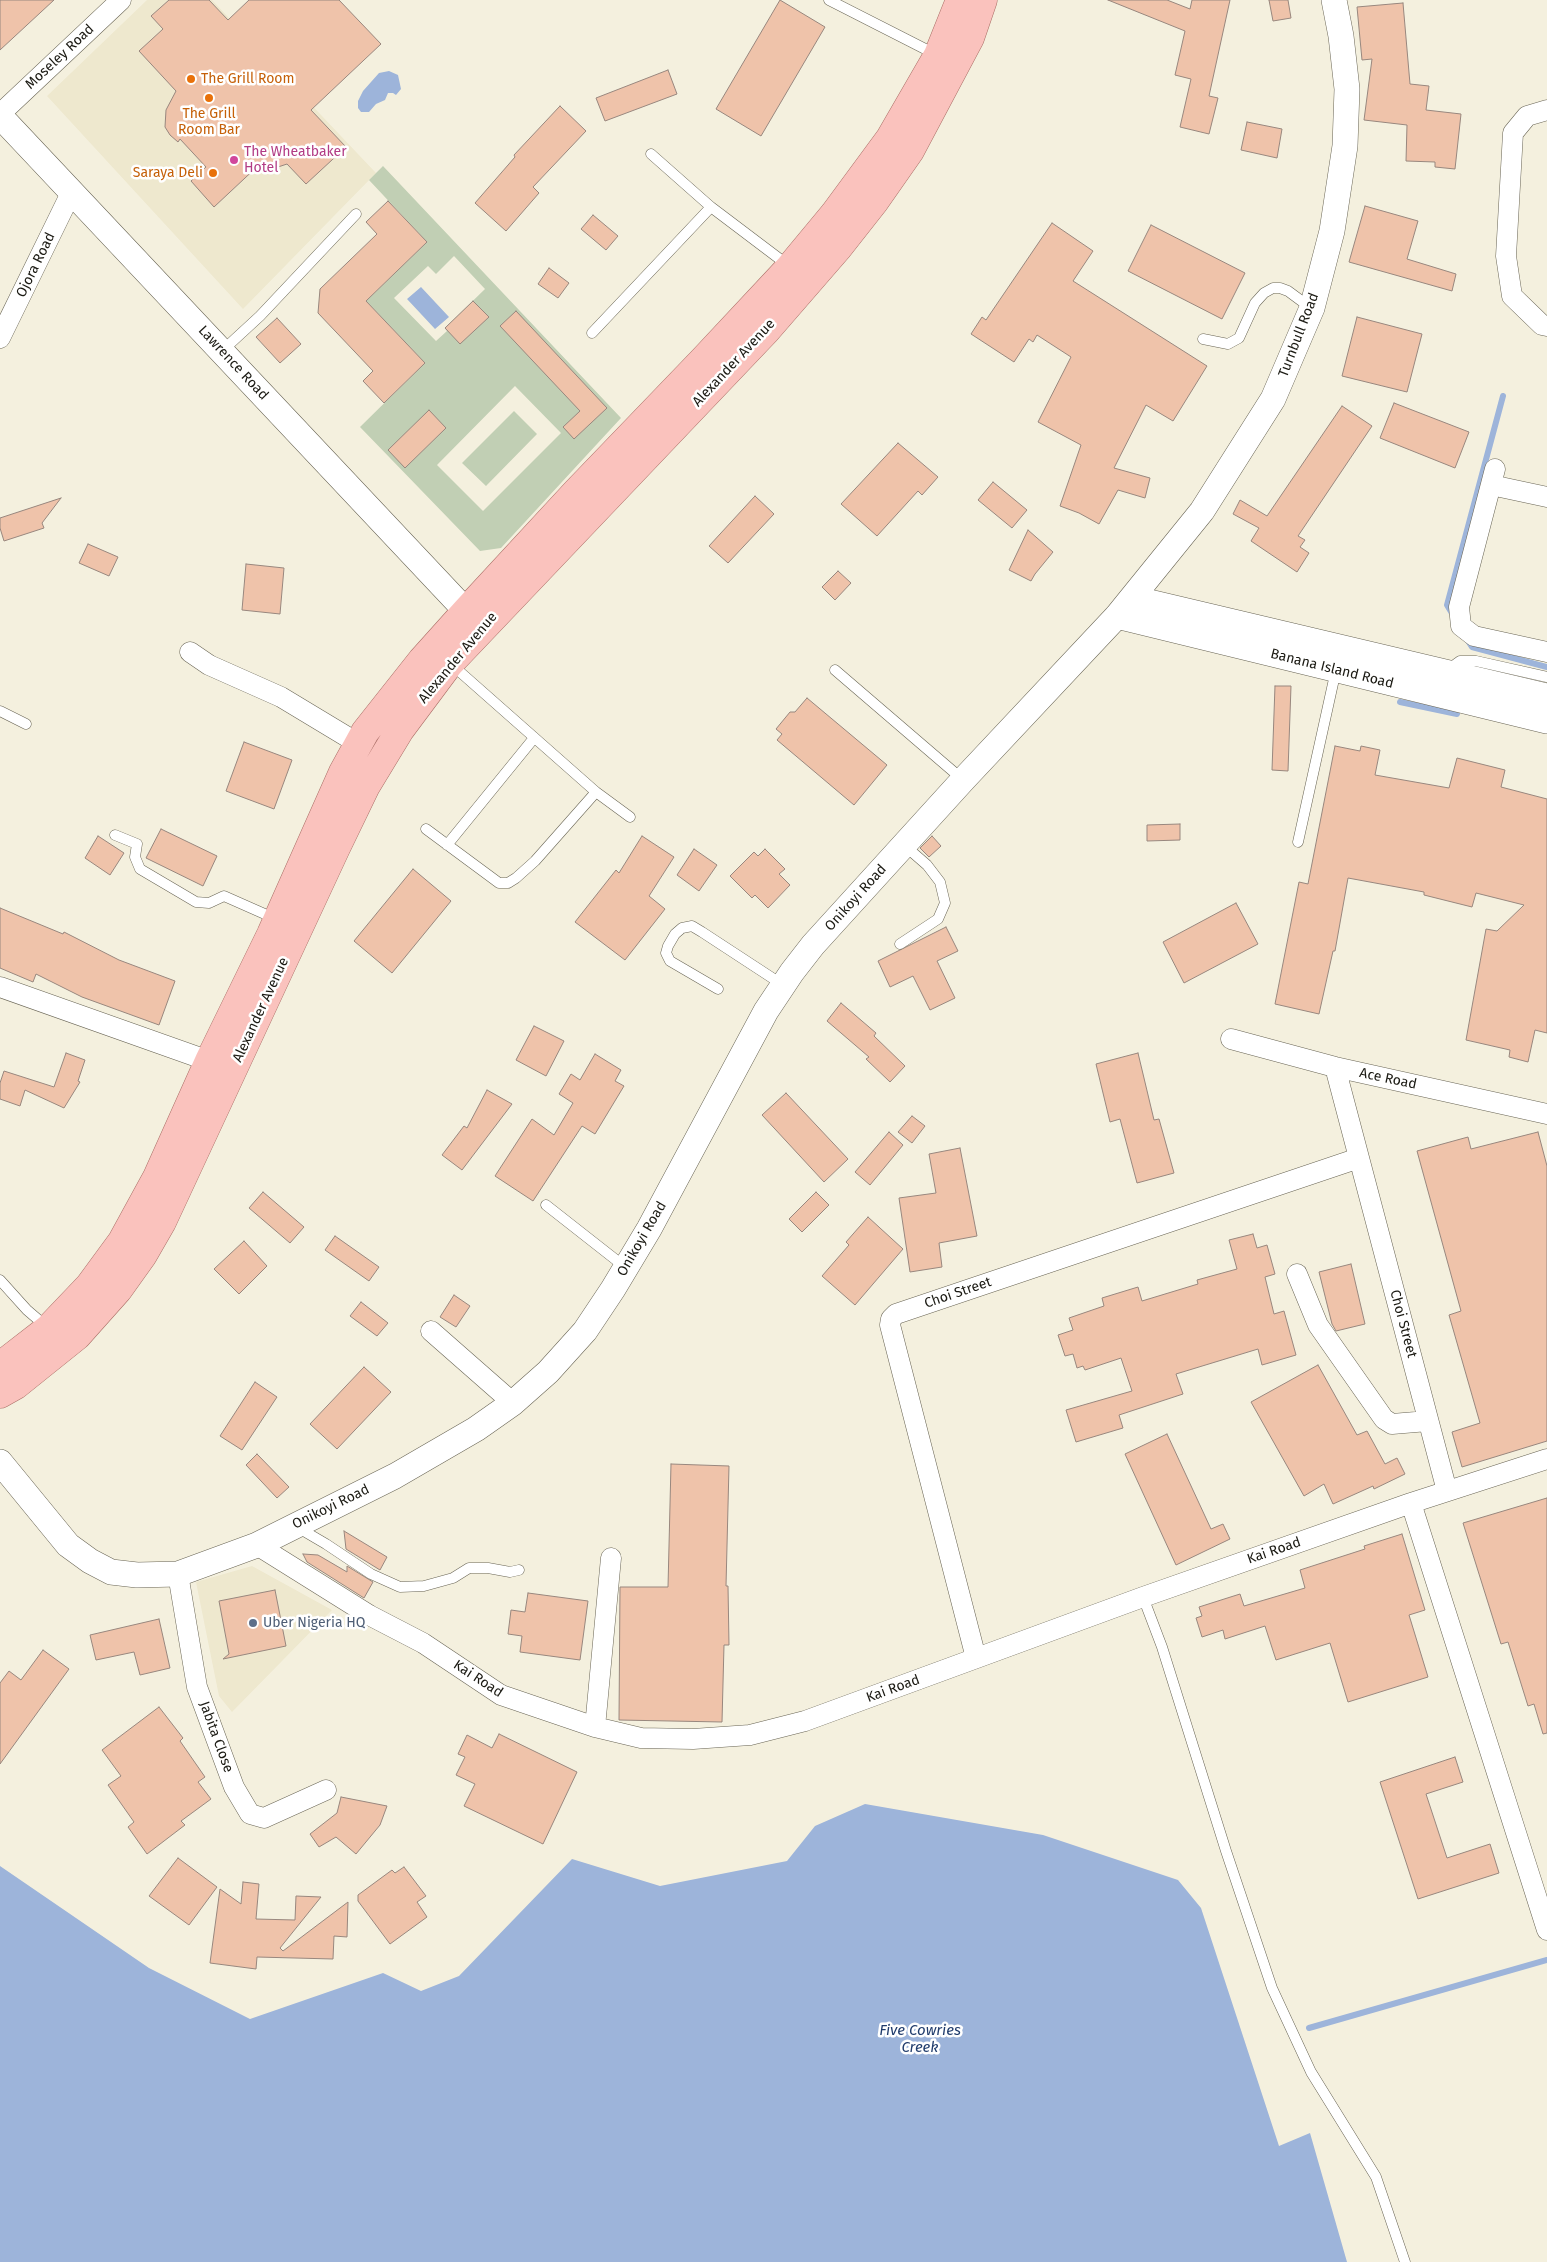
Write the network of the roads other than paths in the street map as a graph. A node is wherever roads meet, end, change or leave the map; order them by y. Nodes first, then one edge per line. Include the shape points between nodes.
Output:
1 (121, 0) edge
2 (828, 0) edge
3 (960, 0) edge
4 (983, 0) edge
5 (1334, 0) edge
6 (938, 55) junction
7 (1547, 110) edge
8 (0, 115) edge
9 (651, 154) dead end
10 (72, 193) junction
11 (711, 207) junction
12 (356, 214) dead end
13 (790, 267) junction
14 (1312, 308) junction
15 (1547, 326) edge
16 (592, 333) dead end
17 (0, 338) edge
18 (1203, 338) dead end
19 (222, 351) junction
20 (1547, 496) edge
21 (1125, 607) junction
22 (466, 610) junction
23 (190, 652) dead end
24 (1547, 652) edge
25 (450, 663) junction
26 (835, 670) dead end
27 (1336, 670) junction
28 (1444, 672) junction
29 (1547, 677) edge
30 (1547, 696) edge
31 (0, 711) edge
32 (1547, 721) edge
33 (26, 724) dead end
34 (534, 738) junction
35 (359, 744) junction
36 (963, 780) junction
37 (596, 792) junction
38 (630, 817) dead end
39 (426, 830) dead end
40 (115, 835) dead end
41 (1298, 842) dead end
42 (446, 845) junction
43 (904, 845) junction
44 (277, 919) junction
45 (900, 944) dead end
46 (783, 985) junction
47 (0, 987) edge
48 (718, 989) dead end
49 (1231, 1039) dead end
50 (209, 1060) junction
51 (1335, 1067) junction
52 (1547, 1114) edge
53 (1359, 1158) junction
54 (546, 1205) dead end
55 (626, 1268) junction
56 (1297, 1274) dead end
57 (0, 1280) edge
58 (49, 1328) junction
59 (431, 1331) dead end
60 (0, 1366) edge
61 (0, 1394) edge
62 (514, 1403) junction
63 (1428, 1421) junction
64 (1547, 1459) edge
65 (0, 1462) edge
66 (1447, 1490) junction
67 (1411, 1503) junction
68 (294, 1525) junction
69 (257, 1545) junction
70 (611, 1558) dead end
71 (519, 1570) dead end
72 (178, 1574) junction
73 (1143, 1597) junction
74 (976, 1658) junction
75 (595, 1727) junction
76 (326, 1790) dead end
77 (1547, 1930) edge
78 (1405, 2262) edge

1 - 8 street, Moseley Road
2 - 6 lane
3 - 6 main road, Alexander Avenue
4 - 25 main road, Alexander Avenue via 970,38 910,151 838,248 766,331
5 - 14 street, Turnbull Road via 1347,89 1344,146 1332,231
6 - 13 main road, Alexander Avenue via 890,138
7 - 15 street via 1527,116 1513,133 1506,256 1512,296
8 - 10 street, Lawrence Road
9 - 11 lane
10 - 17 street, Ojora Road
10 - 19 street, Lawrence Road
11 - 13 lane
11 - 16 lane
12 - 19 lane via 260,316
13 - 22 main road, Alexander Avenue
14 - 18 lane via 1288,291 1273,288 1256,303 1239,338 1228,344
14 - 21 street, Turnbull Road via 1273,399 1202,511
19 - 22 street, Lawrence Road
20 - 24 street via 1493,477 1460,608 1461,626 1474,636
21 - 27 street, Banana Island Road
21 - 28 street, Banana Island Road
21 - 36 street, Onikoyi Road
22 - 35 main road, Alexander Avenue via 422,660
23 - 35 street via 281,697
25 - 34 lane
25 - 61 main road, Alexander Avenue via 400,730 366,786 162,1222 143,1255 118,1290 77,1336
26 - 36 lane
27 - 32 street, Banana Island Road
27 - 41 lane
28 - 29 lane via 1460,662 1476,661
28 - 30 street, Banana Island Road
31 - 33 lane
34 - 37 lane
34 - 42 lane
35 - 44 main road, Alexander Avenue via 343,772
36 - 43 street, Onikoyi Road
37 - 38 lane
37 - 42 lane via 535,860 508,883 499,883
39 - 42 lane
40 - 44 lane via 137,844 135,857 140,869 196,902 209,903 224,896
43 - 45 lane via 927,865 940,882 945,903 938,919
43 - 46 street, Onikoyi Road via 814,945
44 - 50 main road, Alexander Avenue
46 - 48 lane via 692,926 682,928 668,946 666,953 670,961
46 - 55 street, Onikoyi Road
47 - 50 street
49 - 51 street, Ace Road
50 - 58 main road, Alexander Avenue via 157,1177 122,1241 89,1286
51 - 52 street, Ace Road
51 - 53 street, Choi Street
53 - 63 street, Choi Street
53 - 74 street, Choi Street via 896,1314 891,1319
54 - 55 lane
55 - 62 street, Onikoyi Road via 585,1331
56 - 63 street via 1318,1325 1384,1419 1392,1424
57 - 58 lane via 27,1310
58 - 60 main road, Alexander Avenue
59 - 62 street
62 - 68 street, Onikoyi Road via 395,1476
63 - 66 street, Choi Street
64 - 66 street, Kai Road
65 - 72 street, Onikoyi Road via 68,1544 90,1561 111,1572
66 - 67 street, Kai Road
67 - 73 street, Kai Road
67 - 77 street
68 - 69 street, Onikoyi Road
68 - 71 lane via 370,1574 400,1587 424,1586 453,1578 469,1568
69 - 72 street, Onikoyi Road
69 - 75 street, Kai Road via 369,1615 423,1643 501,1695
70 - 75 street
72 - 76 street, Jabita Close via 198,1687 234,1787 250,1814 264,1818
73 - 74 street, Kai Road
73 - 78 lane via 1272,1988 1311,2072 1376,2177
74 - 75 street, Kai Road via 805,1721 750,1735 641,1738

